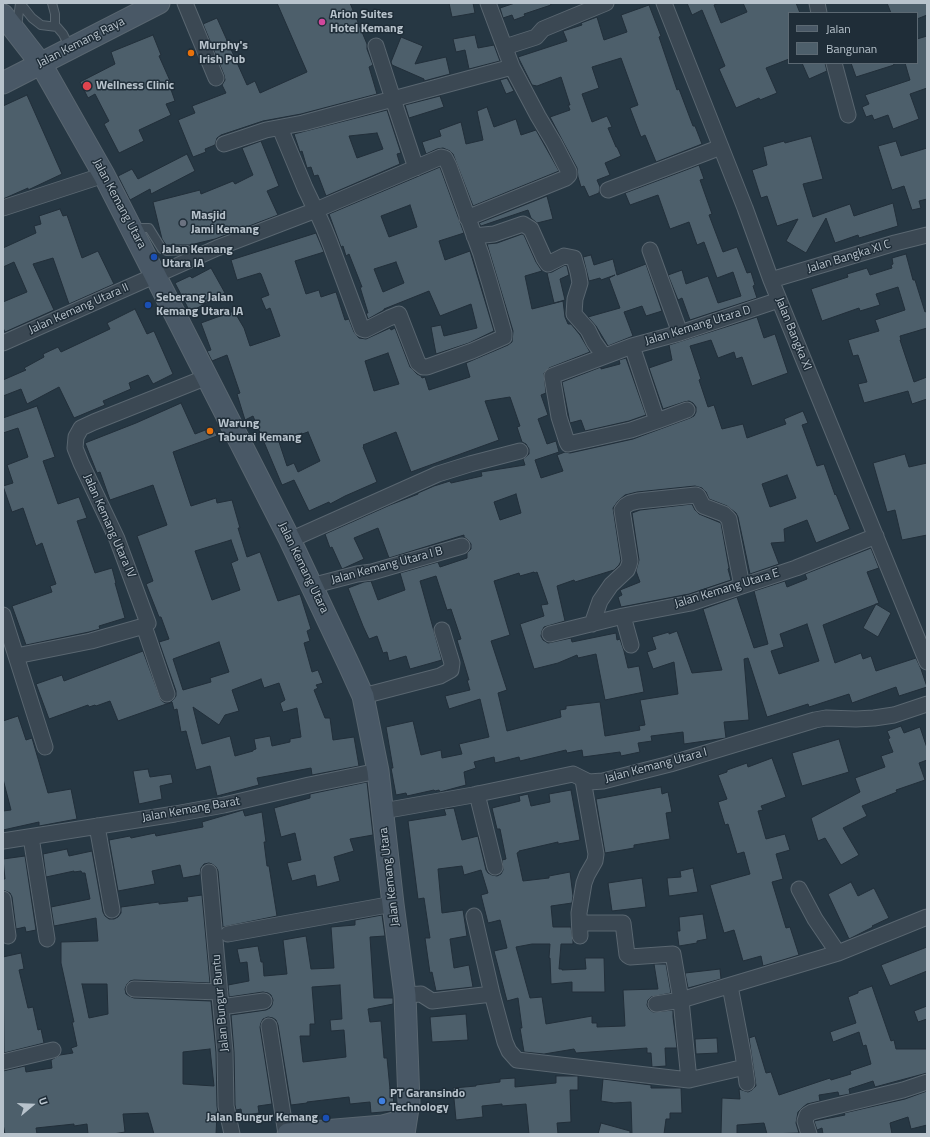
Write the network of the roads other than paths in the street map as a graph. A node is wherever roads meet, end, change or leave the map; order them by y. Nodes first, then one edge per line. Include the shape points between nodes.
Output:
1 (20, 3) edge
2 (52, 3) edge
3 (159, 3) edge
4 (185, 3) edge
5 (488, 3) edge
6 (606, 3) edge
7 (664, 3) edge
8 (3, 15) edge
9 (55, 26) junction
10 (17, 34) junction
11 (376, 46) dead end
12 (505, 48) junction
13 (71, 49) junction
14 (41, 64) junction
15 (834, 64) edge
16 (512, 67) junction
17 (216, 78) dead end
18 (3, 83) edge
19 (393, 99) junction
20 (848, 115) dead end
21 (280, 128) junction
22 (224, 144) dead end
23 (721, 147) junction
24 (416, 168) junction
25 (104, 175) junction
26 (608, 190) dead end
27 (3, 208) edge
28 (316, 210) junction
29 (467, 218) junction
30 (142, 228) dead end
31 (474, 236) junction
32 (927, 236) edge
33 (650, 250) dead end
34 (193, 259) junction
35 (155, 275) junction
36 (771, 280) junction
37 (779, 300) junction
38 (680, 333) junction
39 (3, 343) edge
40 (632, 346) junction
41 (604, 356) junction
42 (207, 377) junction
43 (688, 410) dead end
44 (657, 421) junction
45 (520, 450) dead end
46 (876, 536) junction
47 (290, 540) junction
48 (462, 546) dead end
49 (311, 586) junction
50 (742, 586) junction
51 (3, 615) edge
52 (623, 616) junction
53 (592, 624) junction
54 (144, 626) junction
55 (442, 630) dead end
56 (550, 634) dead end
57 (631, 645) dead end
58 (16, 656) junction
59 (927, 662) edge
60 (167, 694) dead end
61 (363, 696) junction
62 (927, 704) edge
63 (45, 747) dead end
64 (378, 771) junction
65 (583, 780) junction
66 (477, 794) junction
67 (383, 811) junction
68 (97, 826) junction
69 (31, 837) junction
70 (3, 842) edge
71 (495, 867) dead end
72 (209, 872) dead end
73 (799, 889) dead end
74 (3, 899) edge
75 (393, 904) junction
76 (112, 910) dead end
77 (474, 916) dead end
78 (927, 917) edge
79 (228, 934) dead end
80 (8, 936) dead end
81 (47, 939) dead end
82 (838, 953) junction
83 (730, 986) junction
84 (134, 989) dead end
85 (220, 992) junction
86 (492, 994) junction
87 (406, 995) junction
88 (681, 1000) junction
89 (264, 1001) dead end
90 (656, 1004) dead end
91 (221, 1008) junction
92 (269, 1026) dead end
93 (53, 1050) dead end
94 (3, 1062) edge
95 (745, 1067) junction
96 (689, 1080) junction
97 (927, 1082) edge
98 (747, 1083) dead end
99 (406, 1129) edge
100 (232, 1134) edge
101 (287, 1134) edge
102 (809, 1134) edge

1 - 9 lane via 40,24
1 - 10 lane
2 - 9 lane
3 - 13 street, Jalan Kemang Raya
4 - 17 street
5 - 12 street
6 - 12 street via 543,29 536,37
7 - 23 street, Jalan Bangka XI
8 - 10 street, Jalan Kemang Utara
9 - 13 lane
10 - 14 street, Jalan Kemang Utara
11 - 19 street
12 - 16 street
13 - 14 street, Jalan Kemang Raya
14 - 18 street, Jalan Kemang Raya
14 - 25 street, Jalan Kemang Utara
15 - 20 street
16 - 19 street
16 - 29 street via 569,175
19 - 21 street
19 - 24 street
21 - 22 street
21 - 28 street
23 - 26 street
23 - 36 street, Jalan Bangka XI
24 - 28 street, Jalan Kemang Utara II
24 - 29 street, Jalan Kemang Utara II via 441,157 445,158
25 - 27 street
25 - 35 street, Jalan Kemang Utara
28 - 31 street via 362,329 365,330 399,314 418,362 423,367 472,351 504,337
28 - 34 street, Jalan Kemang Utara II
29 - 31 street
30 - 34 lane via 149,228 162,249 184,249 190,252
31 - 41 street via 494,234 523,224 532,229 548,264 564,256 574,258 580,283 574,314 588,330
32 - 36 street, Jalan Bangka XI C
33 - 38 street
34 - 35 street, Jalan Kemang Utara II
35 - 39 street, Jalan Kemang Utara II
35 - 42 street, Jalan Kemang Utara
36 - 37 street, Jalan Bangka XI
37 - 38 street, Jalan Kemang Utara D
37 - 46 street, Jalan Bangka XI
38 - 40 street, Jalan Kemang Utara D
40 - 41 street
40 - 44 street, Jalan Kemang Utara D
41 - 44 street via 552,376 559,417 567,442 570,444 613,435
42 - 47 street, Jalan Kemang Utara
42 - 54 street, Jalan Kemang Utara IV via 94,422 81,428 76,437 75,448 148,618 148,623
43 - 44 street
45 - 47 street via 438,474
46 - 50 street, Jalan Kemang Utara E via 796,568
46 - 59 street, Jalan Bangka XI
47 - 49 street, Jalan Kemang Utara
48 - 49 street, Jalan Kemang Utara I B via 372,572
49 - 61 street, Jalan Kemang Utara
50 - 52 street, Jalan Kemang Utara E via 691,603
50 - 53 street via 729,519 724,514 703,506 696,495 630,503 622,510 629,566 600,601
51 - 58 street
52 - 53 street, Jalan Kemang Utara E
52 - 57 street
53 - 56 street, Jalan Kemang Utara E
54 - 58 street via 91,641
54 - 60 street, Jalan Kemang Utara IV
55 - 61 street via 452,663 451,670 440,676
58 - 63 street
61 - 64 street, Jalan Kemang Utara
62 - 65 street, Jalan Kemang Utara I via 894,715 874,718 815,720 670,764 603,781
64 - 67 street, Jalan Kemang Utara
64 - 68 street, Jalan Kemang Barat via 224,805
65 - 66 street, Jalan Kemang Utara I via 573,774
65 - 88 street via 596,854 584,882 579,913 580,929 623,923 627,955 630,957 673,954
66 - 67 street, Jalan Kemang Utara I
66 - 71 street
67 - 75 street, Jalan Kemang Utara
68 - 69 street, Jalan Kemang Barat
68 - 76 street
69 - 70 street, Jalan Kemang Barat
69 - 81 street
72 - 85 street, Jalan Bungur Buntu
73 - 82 street
74 - 80 street
75 - 79 street
75 - 87 street, Jalan Kemang Utara
77 - 86 street
78 - 82 street
82 - 83 street
83 - 88 street
83 - 95 street
84 - 85 street
85 - 91 street, Jalan Bungur Buntu
86 - 87 street via 432,1001 421,994
86 - 96 street via 505,1042 517,1060
87 - 99 street, Jalan Kemang Utara via 409,1091
88 - 90 street
88 - 96 street
89 - 91 street
91 - 100 street, Jalan Bungur Buntu via 226,1106
92 - 101 street
93 - 94 street
95 - 96 street
95 - 98 street
97 - 102 street via 812,1112 807,1115 805,1121
99 - 101 street, Jalan Kemang Utara via 383,1126

